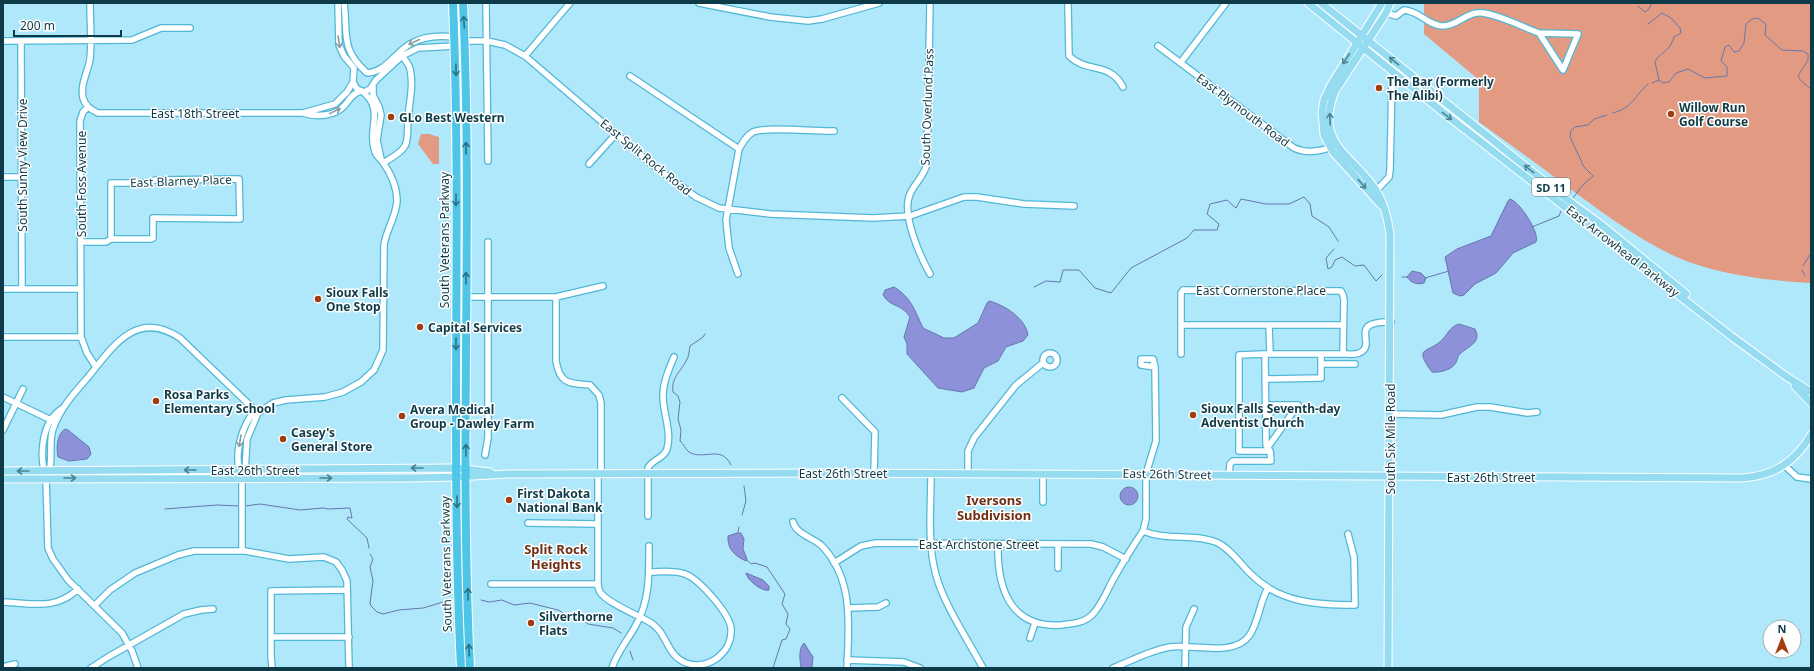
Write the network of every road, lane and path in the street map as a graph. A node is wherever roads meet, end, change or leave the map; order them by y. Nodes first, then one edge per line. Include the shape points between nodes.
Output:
1 (90, 3) edge
2 (338, 3) edge
3 (344, 3) edge
4 (453, 3) edge
5 (463, 3) edge
6 (486, 3) edge
7 (570, 3) edge
8 (699, 3) edge
9 (879, 3) edge
10 (930, 3) edge
11 (1068, 3) edge
12 (1226, 3) edge
13 (1308, 3) edge
14 (1321, 3) edge
15 (1382, 3) edge
16 (1390, 3) edge
17 (1386, 13) junction
18 (190, 28) dead end
19 (1539, 33) junction
20 (455, 37) junction
21 (1365, 38) junction
22 (3, 41) edge
23 (21, 41) junction
24 (90, 41) junction
25 (465, 41) junction
26 (487, 42) junction
27 (1361, 45) junction
28 (455, 46) junction
29 (1158, 46) dead end
30 (402, 56) junction
31 (525, 56) junction
32 (1181, 62) junction
33 (367, 72) junction
34 (630, 76) dead end
35 (354, 80) junction
36 (1392, 82) dead end
37 (373, 84) junction
38 (1123, 87) dead end
39 (361, 91) junction
40 (88, 108) junction
41 (303, 113) junction
42 (834, 132) dead end
43 (616, 134) junction
44 (1333, 146) junction
45 (739, 149) junction
46 (488, 161) dead end
47 (382, 162) junction
48 (589, 164) dead end
49 (3, 177) edge
50 (22, 177) junction
51 (1374, 194) junction
52 (1074, 206) dead end
53 (727, 210) junction
54 (910, 216) junction
55 (111, 240) junction
56 (81, 242) junction
57 (488, 242) dead end
58 (738, 274) dead end
59 (930, 274) dead end
60 (603, 286) dead end
61 (3, 289) edge
62 (22, 289) junction
63 (81, 289) junction
64 (466, 297) junction
65 (487, 297) junction
66 (556, 297) junction
67 (1391, 322) junction
68 (1343, 324) junction
69 (1181, 325) junction
70 (1269, 325) junction
71 (1731, 336) junction
72 (3, 337) edge
73 (82, 337) junction
74 (1181, 354) dead end
75 (1267, 354) junction
76 (1321, 354) junction
77 (1343, 354) junction
78 (674, 357) dead end
79 (1043, 363) dead end
80 (1321, 364) junction
81 (1355, 364) dead end
82 (96, 367) junction
83 (1155, 367) dead end
84 (1787, 377) junction
85 (1265, 379) junction
86 (23, 389) dead end
87 (1811, 392) edge
88 (3, 397) edge
89 (842, 398) dead end
90 (1811, 402) edge
91 (16, 403) junction
92 (1265, 405) junction
93 (1276, 405) junction
94 (1537, 412) dead end
95 (258, 413) junction
96 (1390, 414) junction
97 (1266, 419) junction
98 (53, 421) junction
99 (3, 430) edge
100 (1811, 435) edge
101 (1269, 449) junction
102 (485, 455) dead end
103 (1785, 466) junction
104 (456, 468) junction
105 (242, 470) junction
106 (3, 471) edge
107 (46, 471) junction
108 (466, 473) junction
109 (600, 473) junction
110 (648, 473) junction
111 (874, 473) junction
112 (931, 474) junction
113 (968, 474) junction
114 (1043, 474) junction
115 (1146, 474) junction
116 (1229, 475) junction
117 (456, 477) junction
118 (1390, 477) junction
119 (46, 478) junction
120 (242, 478) junction
121 (3, 479) edge
122 (1811, 479) edge
123 (1043, 502) dead end
124 (648, 516) dead end
125 (793, 522) dead end
126 (528, 523) dead end
127 (598, 524) junction
128 (1143, 531) junction
129 (1348, 534) dead end
130 (931, 544) junction
131 (998, 544) junction
132 (1058, 544) junction
133 (649, 546) dead end
134 (242, 551) junction
135 (1126, 559) junction
136 (834, 563) junction
137 (1058, 568) dead end
138 (649, 572) junction
139 (491, 584) dead end
140 (598, 584) junction
141 (1268, 588) junction
142 (78, 589) junction
143 (347, 590) junction
144 (3, 602) edge
145 (886, 603) dead end
146 (95, 605) junction
147 (848, 608) junction
148 (213, 609) dead end
149 (1194, 609) dead end
150 (640, 617) junction
151 (1035, 623) junction
152 (271, 637) junction
153 (349, 637) junction
154 (1030, 638) dead end
155 (129, 645) junction
156 (1185, 647) junction
157 (847, 660) junction
158 (15, 664) dead end
159 (1124, 666) edge
160 (3, 667) edge
161 (92, 668) edge
162 (138, 668) edge
163 (272, 668) edge
164 (349, 668) edge
165 (461, 668) edge
166 (470, 668) edge
167 (612, 668) edge
168 (847, 668) edge
169 (920, 668) edge
170 (983, 668) edge
171 (1113, 668) edge
172 (1185, 668) edge
173 (1388, 668) edge

1 - 24 street
2 -> 35 street via 339,45 354,68
3 - 33 street via 348,47 356,61
4 - 20 highway, South Veterans Parkway
25 -> 5 highway, South Veterans Parkway
6 - 26 street
7 - 31 street
8 - 9 street via 777,18 808,21
10 - 54 street, South Overlund Pass via 927,164 908,199
11 - 38 street via 1069,56 1085,66 1111,72 1118,77
12 - 32 street
13 - 27 main road, East Arrowhead Parkway / SD 11
14 - 21 main road, East Arrowhead Parkway / SD 11
15 - 21 main road, South Six Mile Road
16 - 17 main road, South Six Mile Road
17 - 19 street via 1396,16 1404,10 1414,11 1431,23 1443,26 1452,25 1473,14 1486,13
17 - 21 main road, South Six Mile Road
18 - 24 street via 161,28 132,40
19 - 19 street via 1543,41 1563,70 1578,34
20 - 25 street, East 18th Street
20 - 28 highway, South Veterans Parkway
20 -> 33 street, East 18th Street via 416,41 382,69
21 - 27 main road, South Six Mile Road
71 -> 21 main road, East Arrowhead Parkway / SD 11 via 1727,329 1660,272
22 - 23 street
23 - 24 street
23 - 50 street, South Sunny View Drive
24 - 40 street via 90,60 83,87 83,98
25 - 26 street, East Split Rock Road
25 - 28 street, East Split Rock Road
64 -> 25 highway, South Veterans Parkway
26 - 31 street, East Split Rock Road via 505,45
26 - 46 street
27 - 44 main road, South Six Mile Road via 1331,103 1329,115
27 -> 71 main road, East Arrowhead Parkway / SD 11 via 1445,114
28 - 30 street, East 18th Street via 418,48
28 -> 104 highway, South Veterans Parkway
29 - 32 street, East Plymouth Road
30 - 37 street, East 18th Street
30 - 47 street via 411,72 407,138 400,152
31 - 43 street, East Split Rock Road
32 - 44 street, East Plymouth Road via 1294,148 1313,151
33 - 35 street, East 18th Street via 360,72
33 - 37 street via 372,77
34 - 45 street
35 - 39 street via 355,87
35 - 41 street, East 18th Street via 335,104
36 - 51 street via 1390,170 1389,176
37 - 39 street, East 18th Street via 367,91
37 - 47 street via 373,95 381,116 377,140
41 -> 39 street, East 18th Street via 318,116 334,112 342,108 352,95
39 - 47 street via 374,107 372,142 376,155
40 - 41 street, East 18th Street via 102,113
40 - 56 street, South Foss Avenue via 83,112 80,121
42 - 45 street via 761,130 749,135
43 - 48 street
43 - 53 street, East Split Rock Road via 696,197
44 - 51 main road, South Six Mile Road
45 - 53 street
47 - 95 street via 394,183 397,201 384,246 381,358 374,370 361,382 343,392 325,397 273,403
49 - 50 street
50 - 62 street, South Sunny View Drive
51 - 67 main road, South Six Mile Road via 1385,210 1390,234
52 - 54 street, East Split Rock Road via 1024,204 964,197
53 - 54 street, East Split Rock Road via 865,218
53 - 58 street via 726,233
54 - 59 street, South Overlund Pass via 916,247
55 - 55 street, East Blarney Place via 111,183 239,179 240,219 154,218 151,240
55 - 56 street, East Blarney Place
56 - 63 street, South Foss Avenue
57 - 65 street
60 - 66 street
61 - 62 street
62 - 63 street
63 - 73 street, South Foss Avenue
64 - 65 street
108 -> 64 highway, South Veterans Parkway
65 - 66 street
65 - 102 street via 488,438
66 - 109 street via 558,371 568,383 590,385 599,395 601,403
67 - 77 street via 1376,321 1369,324 1366,328 1364,350 1358,354
67 - 96 main road, South Six Mile Road
68 - 69 street, East Cornerstone Place via 1344,300 1340,291 1183,290
68 - 70 street
68 - 77 street, East Cornerstone Place
69 - 70 street
69 - 74 street, East Cornerstone Place
70 - 75 street
71 - 84 main road, East Arrowhead Parkway / SD 11
72 - 73 street
73 - 82 street, South Foss Avenue via 87,353
75 - 76 street
75 - 85 street
75 - 101 street via 1239,355 1239,451
76 - 77 street
76 - 80 street
78 - 110 street via 663,396 668,445 664,455 650,465
79 - 113 street via 1016,386 974,438 968,450
80 - 81 street
80 - 85 street via 1321,378
82 - 95 street via 118,341 130,332 143,328 165,330 183,340
82 - 98 street
83 - 115 street via 1156,441
84 - 87 main road, East Arrowhead Parkway / SD 11
84 - 90 main road
85 - 92 street
86 - 91 street
88 - 91 street
89 - 111 street via 875,432
91 - 98 street
91 - 99 street
92 - 93 street
92 - 97 street
93 - 97 street
93 - 101 street via 1298,405
94 - 96 street via 1477,407 1441,415
95 - 105 street via 247,439
96 - 118 main road, South Six Mile Road
97 - 101 street via 1266,445
98 - 107 street via 46,427 44,441
100 - 103 main road, East 26th Street via 1797,455
101 - 116 street via 1271,460 1233,461 1230,464
103 - 118 main road, East 26th Street via 1764,475 1742,478
103 - 122 street via 1797,477
104 -> 105 main road, East 26th Street
104 - 108 main road, East 26th Street
104 - 117 highway, South Veterans Parkway
105 -> 107 main road, East 26th Street
105 - 120 street
107 -> 106 main road, East 26th Street
107 - 119 street
108 - 109 main road, East 26th Street
108 - 117 main road, East 26th Street
166 -> 108 highway, South Veterans Parkway
109 - 110 main road, East 26th Street
109 - 127 street
110 - 111 main road, East 26th Street
110 - 124 street
111 - 112 main road, East 26th Street
112 - 113 main road, East 26th Street
112 - 130 street
113 - 114 main road, East 26th Street
114 - 115 main road, East 26th Street
114 - 123 street
115 - 116 main road, East 26th Street
115 - 128 street via 1146,519
116 - 118 main road, East 26th Street
120 -> 117 main road, East 26th Street
117 -> 165 highway, South Veterans Parkway
118 - 173 main road, South Six Mile Road
119 -> 120 main road, East 26th Street
119 - 121 main road, East 26th Street
119 - 142 street via 48,548 59,570
120 - 134 street
125 - 136 street via 796,528 821,545
126 - 127 street
127 - 140 street
128 - 135 street
128 - 141 street via 1157,536 1217,542
129 - 141 street via 1354,557 1355,605 1310,603 1289,598
130 - 131 street, East Archstone Street
130 - 136 street, East Archstone Street via 868,544
130 - 170 street via 933,564 942,590
131 - 132 street, East Archstone Street
131 - 151 street via 998,572 1006,596 1019,613
132 - 135 street, East Archstone Street via 1097,545
132 - 137 street
133 - 138 street
134 - 143 street via 290,559 319,556 331,559 345,575
134 - 146 street via 199,551 178,555 130,576
135 - 151 street via 1097,610 1090,617 1067,624
136 - 147 street via 844,583
138 - 150 street via 647,593
138 - 150 street via 678,572 694,579 726,615 731,628 730,636 726,649 718,658 706,664 692,664 674,655 660,630
139 - 140 street
140 - 150 street via 603,596
141 - 156 street via 1255,625 1244,642 1224,648
142 - 144 street via 65,600 51,604
142 - 146 street
143 - 152 street via 271,591
143 - 153 street
145 - 147 street via 878,607
146 - 155 street via 115,625
147 - 157 street
148 - 155 street via 184,614
149 - 156 street via 1186,627
150 - 167 street
151 - 154 street
152 - 153 street
152 - 163 street
153 - 164 street
155 - 161 street
155 - 162 street
156 - 159 street via 1161,649
156 - 172 street
157 - 168 street
157 - 169 street via 904,662
158 - 160 street
159 - 171 street

